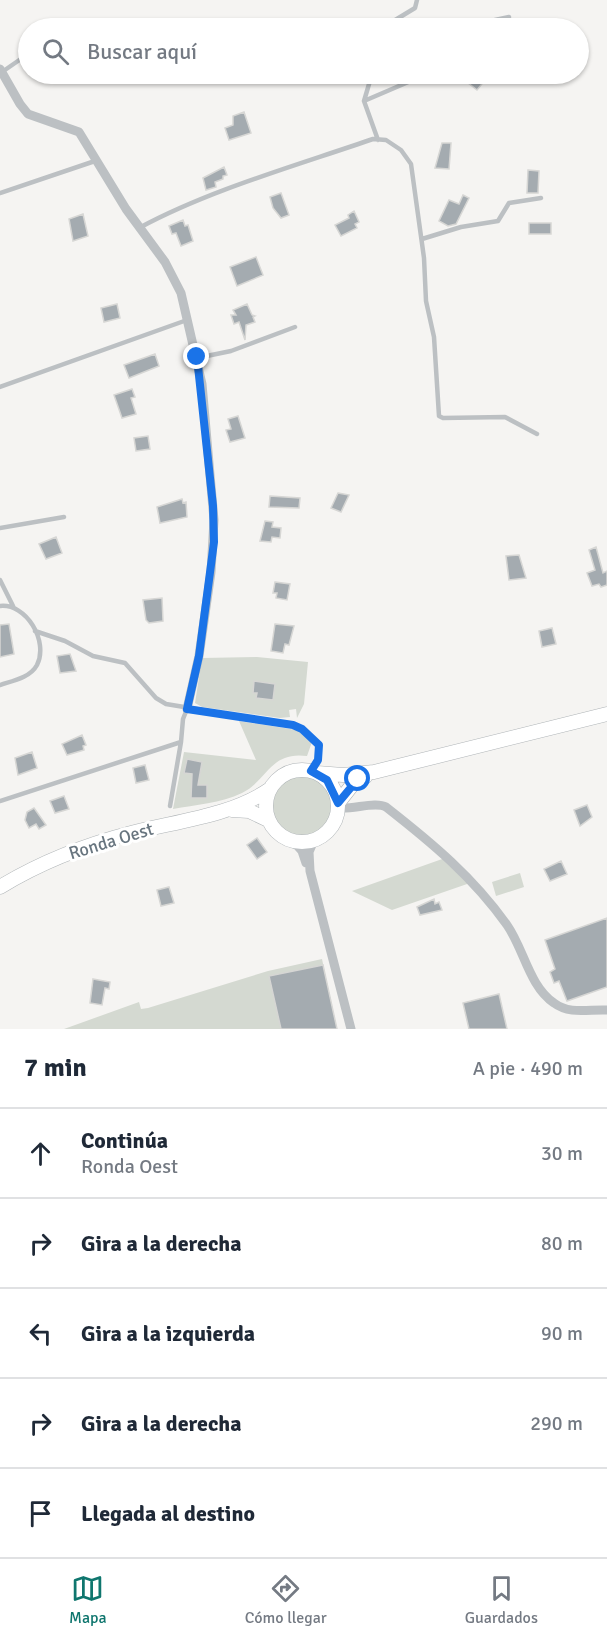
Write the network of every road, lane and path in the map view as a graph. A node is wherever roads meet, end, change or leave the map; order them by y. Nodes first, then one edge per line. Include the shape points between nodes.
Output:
1 (417, 0) edge
2 (509, 17) dead end
3 (398, 18) edge
4 (504, 18) edge
5 (18, 60) edge
6 (1, 70) edge
7 (369, 84) edge
8 (404, 84) edge
9 (364, 101) junction
10 (378, 140) junction
11 (95, 161) junction
12 (0, 193) edge
13 (542, 198) dead end
14 (139, 228) junction
15 (422, 239) junction
16 (188, 319) junction
17 (295, 327) dead end
18 (197, 357) junction
19 (0, 387) edge
20 (537, 434) dead end
21 (64, 517) dead end
22 (0, 528) edge
23 (0, 580) edge
24 (0, 606) edge
25 (13, 606) junction
26 (35, 630) junction
27 (0, 685) edge
28 (187, 709) junction
29 (607, 714) edge
30 (181, 742) junction
31 (314, 772) junction
32 (374, 772) junction
33 (270, 789) junction
34 (0, 801) edge
35 (338, 805) junction
36 (170, 806) dead end
37 (227, 810) junction
38 (268, 820) junction
39 (314, 840) junction
40 (294, 842) junction
41 (310, 871) junction
42 (0, 887) edge
43 (607, 1010) edge
44 (351, 1029) edge

1 - 3 lane via 415,8
2 - 4 lane
5 - 6 lane
6 - 11 street via 23,109 39,119 79,132
7 - 9 lane
8 - 9 lane
9 - 10 lane
10 - 14 lane via 207,198
10 - 15 lane via 386,140 400,150 411,164
11 - 12 lane
11 - 14 street
13 - 15 lane via 509,203 498,221
14 - 16 street via 172,275
15 - 20 lane via 439,416 505,417
16 - 18 street
16 - 19 lane
17 - 18 lane via 231,351
18 - 28 street via 214,542 199,656
21 - 22 lane
23 - 25 lane
24 - 25 lane
25 - 26 lane
26 - 27 lane via 37,665 24,677
26 - 28 lane via 93,656 125,663 160,701
28 - 30 lane
28 - 31 lane via 299,727 319,745
29 - 32 main road
30 - 34 lane
30 - 36 lane
31 - 32 main road via 343,776
31 - 33 main road via 292,771
31 - 35 main road via 327,780
32 - 35 main road via 358,779
33 - 37 main road, Ronda Oest
33 - 38 main road via 266,799
35 - 39 main road via 328,831
35 - 43 street via 354,809 378,804 386,807 447,855 511,931 533,977 551,1002 577,1011
37 - 38 main road, Ronda Oest via 249,810
37 - 42 main road, Ronda Oest via 97,843 46,862
38 - 40 main road via 279,834
39 - 40 main road
39 - 41 street via 309,852
40 - 41 street
41 - 44 street

